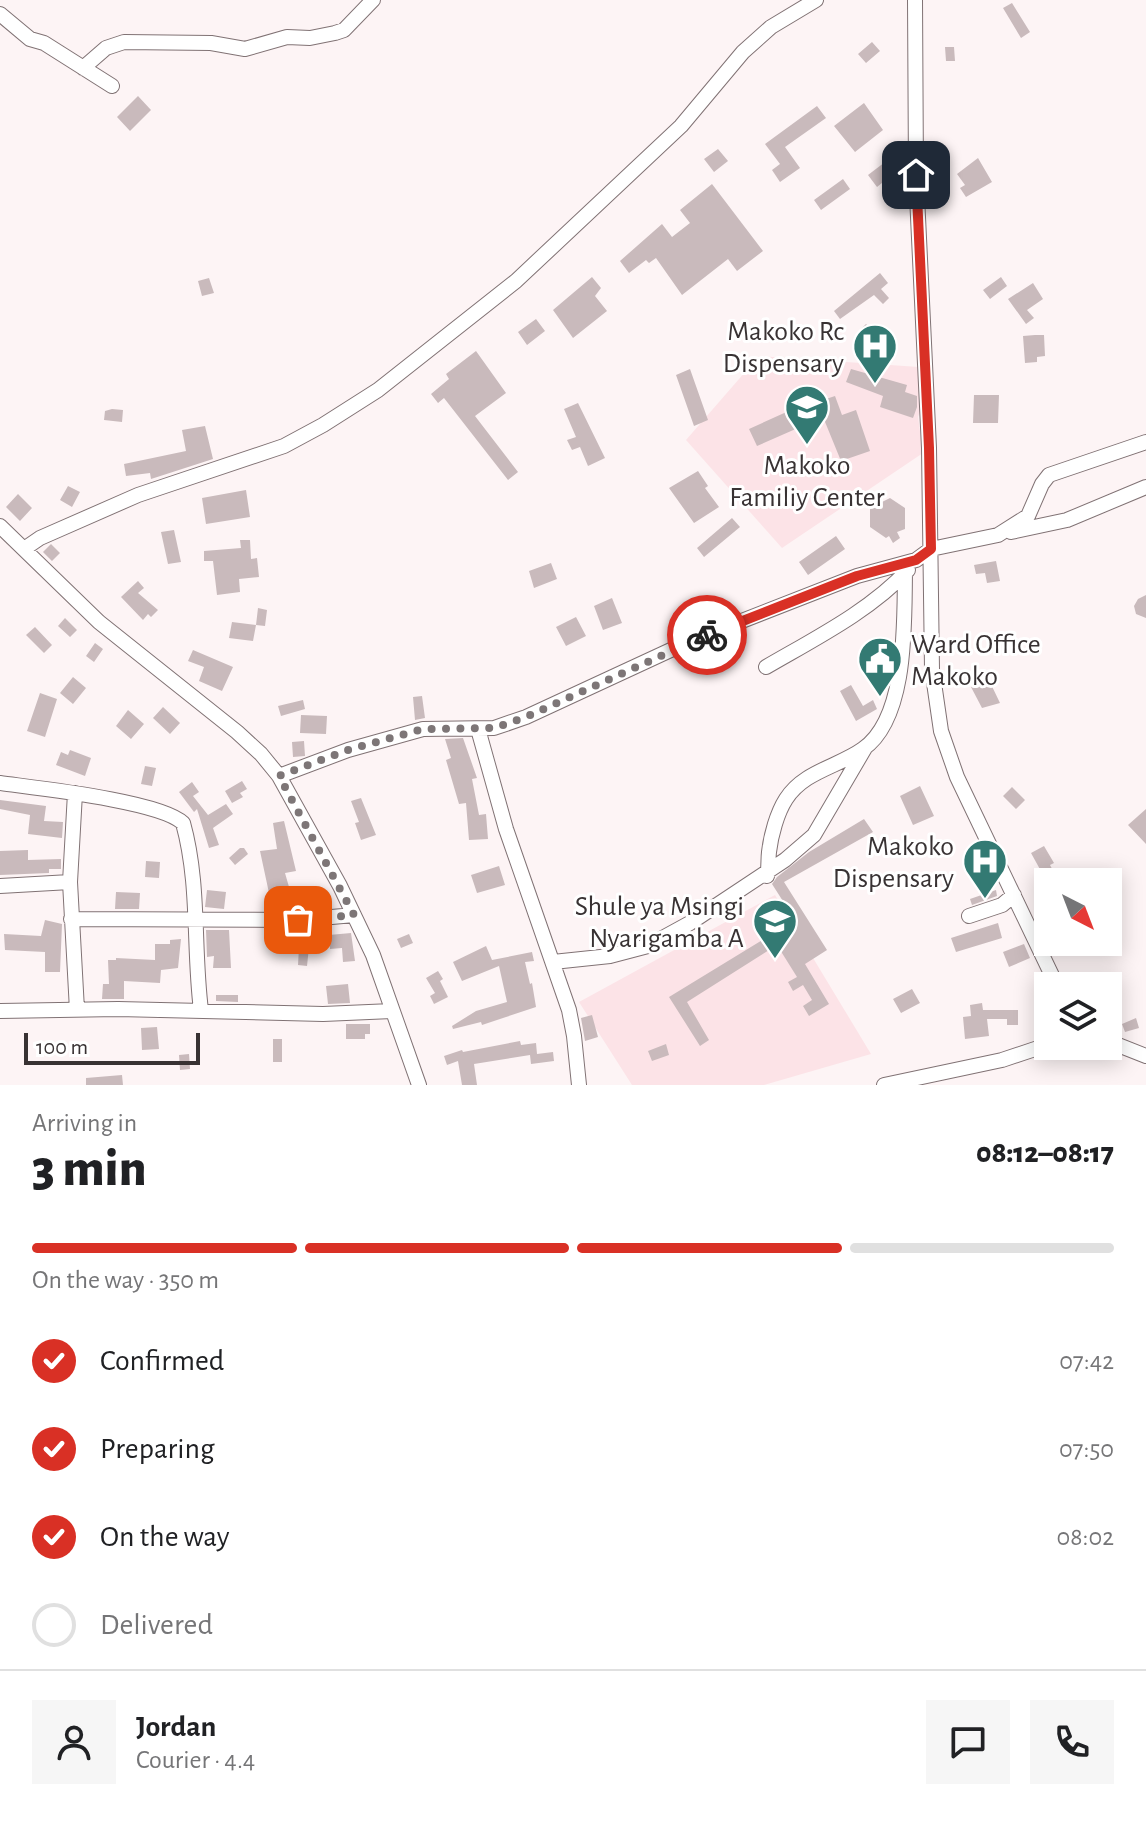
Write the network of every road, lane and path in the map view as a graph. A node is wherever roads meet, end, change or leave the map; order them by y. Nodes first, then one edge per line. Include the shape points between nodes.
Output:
1 (373, 0) edge
2 (816, 0) edge
3 (915, 0) edge
4 (0, 14) edge
5 (0, 31) edge
6 (30, 39) junction
7 (83, 68) junction
8 (112, 86) dead end
9 (1146, 442) edge
10 (1146, 487) edge
11 (0, 526) edge
12 (998, 535) junction
13 (24, 549) junction
14 (931, 549) junction
15 (916, 560) junction
16 (905, 573) junction
17 (766, 667) dead end
18 (478, 729) junction
19 (865, 748) junction
20 (279, 776) junction
21 (0, 783) edge
22 (75, 793) junction
23 (767, 876) junction
24 (70, 882) junction
25 (0, 886) edge
26 (1014, 895) junction
27 (354, 915) junction
28 (969, 916) dead end
29 (71, 919) junction
30 (194, 920) junction
31 (553, 962) junction
32 (1050, 972) edge
33 (77, 1010) junction
34 (201, 1010) junction
35 (0, 1011) edge
36 (392, 1011) junction
37 (1034, 1047) edge
38 (1122, 1047) edge
39 (1146, 1056) edge
40 (419, 1085) edge
41 (579, 1085) edge
42 (884, 1085) edge

1 - 7 street via 335,33 287,37 245,49 211,43 124,42 106,48
2 - 13 street via 771,27 743,52 681,126 516,281 378,390 284,446 138,495
3 - 14 street via 916,175
4 - 6 street
5 - 6 street
6 - 7 street
7 - 8 street
9 - 12 street via 1049,475 1028,516
10 - 12 street via 1067,520
11 - 13 street
12 - 14 street
13 - 20 street via 99,622 237,732
14 - 15 street
14 - 26 street via 932,669 941,731 957,777
15 - 16 street
15 - 18 street via 857,576 688,642 526,717
16 - 17 street via 837,624
16 - 19 street via 904,654 886,719
18 - 20 street via 423,729
18 - 31 street
19 - 23 street via 814,835
19 - 23 street via 793,790 775,826
20 - 27 street
21 - 22 street
22 - 24 street
22 - 30 street via 145,807 183,823
23 - 31 street via 648,946
24 - 25 street
24 - 29 street
26 - 28 street
26 - 32 street
27 - 30 street
27 - 36 street
29 - 30 street
29 - 33 street
30 - 34 street
31 - 41 street via 574,1036
33 - 34 street
33 - 35 street
34 - 36 street
36 - 40 street
37 - 42 street via 1002,1060
38 - 39 street

